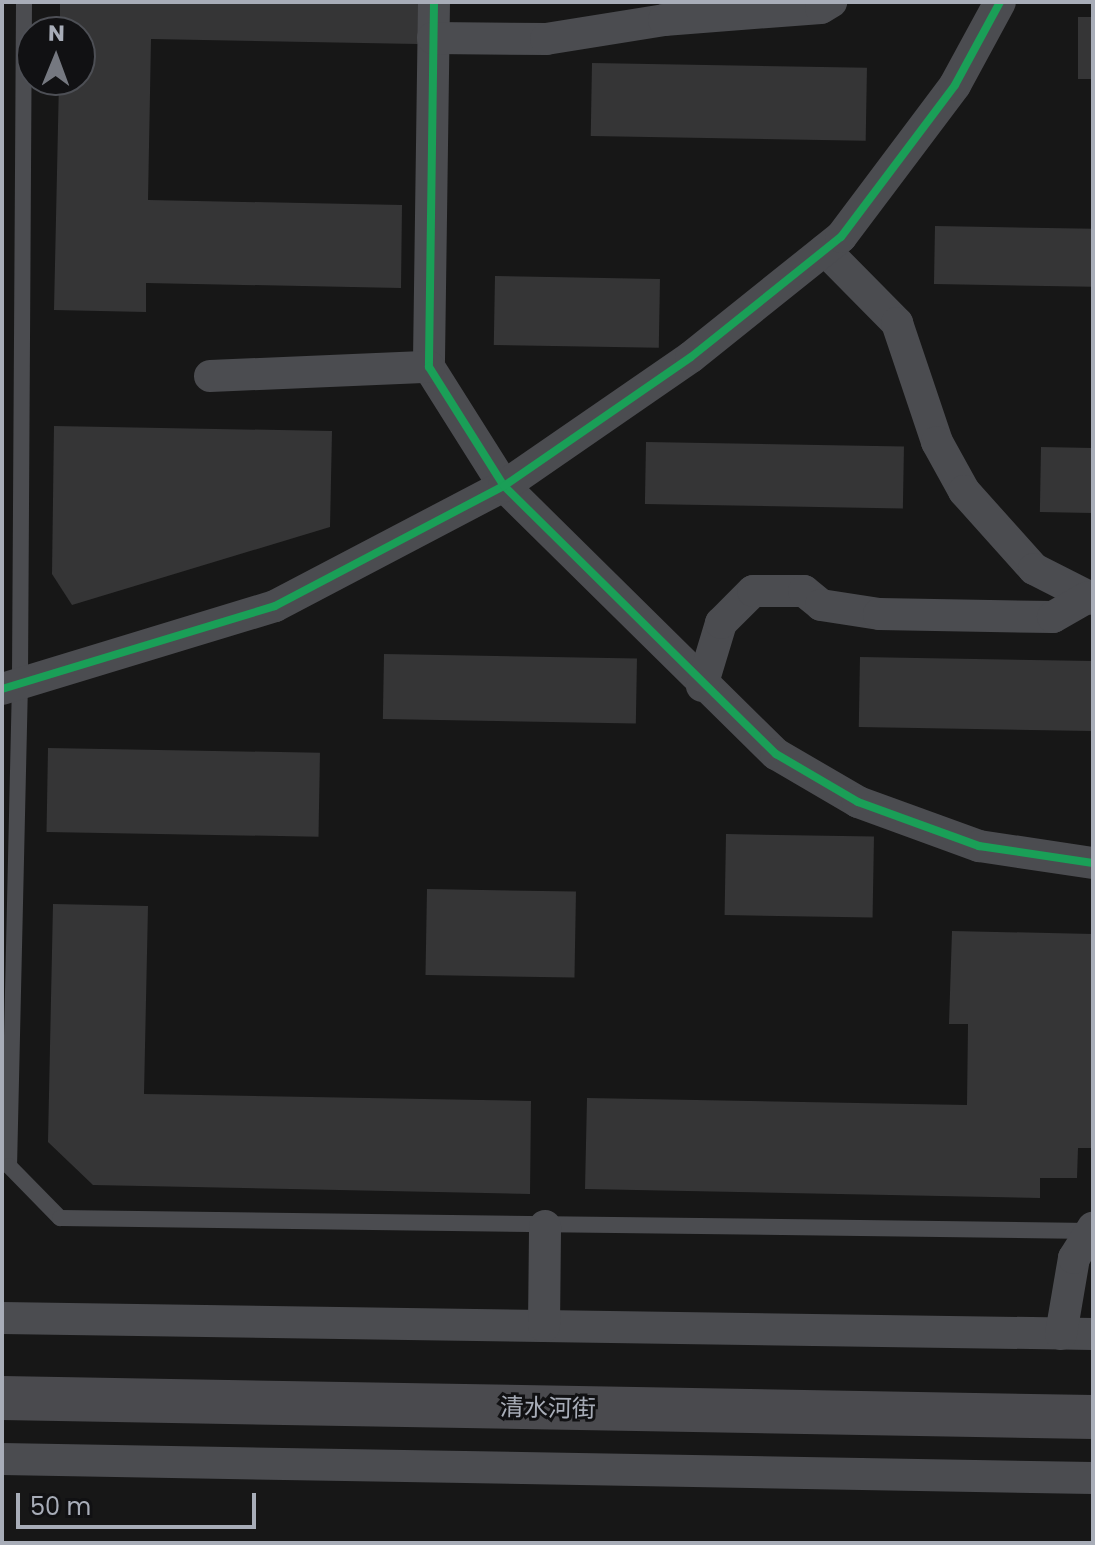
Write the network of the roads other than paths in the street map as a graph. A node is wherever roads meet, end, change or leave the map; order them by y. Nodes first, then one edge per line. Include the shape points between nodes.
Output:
1 (24, 2) edge
2 (434, 2) edge
3 (831, 2) edge
4 (1000, 2) edge
5 (433, 38) junction
6 (825, 250) junction
7 (429, 367) junction
8 (210, 376) dead end
9 (504, 486) junction
10 (1091, 598) edge
11 (11, 686) edge
12 (702, 686) junction
13 (1093, 863) edge
14 (545, 1226) junction
15 (1092, 1229) edge
16 (2, 1318) edge
17 (544, 1326) junction
18 (1077, 1334) edge
19 (2, 1398) edge
20 (1093, 1417) edge
21 (2, 1459) edge
22 (1093, 1478) edge

1 - 11 lane
2 - 5 street
3 - 5 street via 821,8 664,20 546,39
4 - 6 street via 955,85 841,237
5 - 7 street
6 - 9 street via 691,357
6 - 10 street via 897,323 937,442 964,491 1034,569
7 - 8 street
7 - 9 street
9 - 11 street via 275,606
9 - 12 street
10 - 12 street via 1053,617 942,616 821,605 804,591 753,591 721,623
11 - 14 lane via 9,1166 60,1218
12 - 13 street via 776,754 858,802 979,846
14 - 15 lane
14 - 17 street
15 - 18 street via 1074,1258
16 - 17 street
17 - 18 street
19 - 20 street, 清水河街
21 - 22 street

